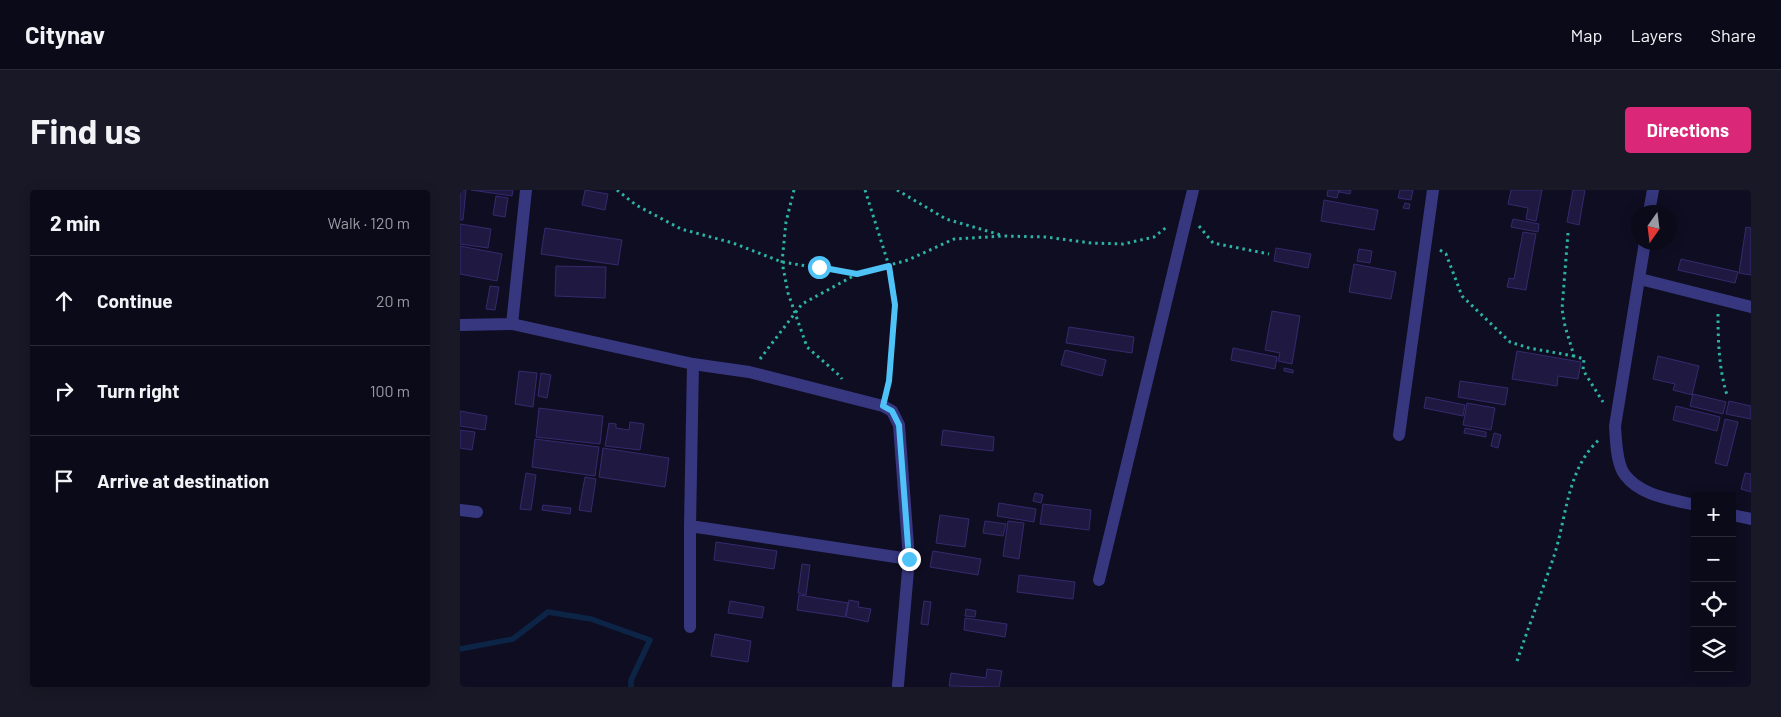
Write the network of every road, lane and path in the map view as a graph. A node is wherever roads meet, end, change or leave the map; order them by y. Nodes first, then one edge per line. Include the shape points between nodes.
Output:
1 (526, 190) edge
2 (617, 190) edge
3 (794, 190) edge
4 (865, 190) edge
5 (897, 190) edge
6 (1193, 190) edge
7 (1433, 190) edge
8 (1653, 190) edge
9 (1650, 205) edge
10 (1187, 211) junction
11 (1568, 233) dead end
12 (1004, 236) junction
13 (1425, 241) junction
14 (1644, 250) edge
15 (1269, 254) dead end
16 (782, 262) junction
17 (889, 266) junction
18 (857, 274) junction
19 (1640, 279) junction
20 (1719, 300) junction
21 (1751, 307) edge
22 (795, 314) junction
23 (512, 324) junction
24 (460, 325) edge
25 (1574, 356) junction
26 (693, 364) junction
27 (749, 372) junction
28 (1727, 395) dead end
29 (850, 397) junction
30 (883, 406) junction
31 (1615, 426) junction
32 (1398, 435) dead end
33 (1691, 504) edge
34 (460, 510) edge
35 (476, 512) dead end
36 (1736, 516) edge
37 (1751, 520) edge
38 (690, 526) junction
39 (909, 559) junction
40 (1099, 580) dead end
41 (690, 627) dead end
42 (1517, 660) dead end
43 (898, 685) dead end

1 - 23 street
2 - 16 path via 636,205 681,229
3 - 16 path via 786,222
4 - 17 path
5 - 12 path via 946,219
6 - 10 street
7 - 13 street
8 - 9 street
10 - 12 path via 1154,237 1123,244
10 - 15 path via 1213,243
10 - 40 street
11 - 25 path via 1562,309
12 - 17 path via 954,239
13 - 25 path via 1446,254 1462,296 1510,342
13 - 32 street
14 - 19 street
16 - 18 path
16 - 22 path
17 - 18 path
17 - 30 path via 895,305 889,381
18 - 22 path via 802,304
19 - 20 street
19 - 31 street
20 - 21 street
20 - 28 path via 1721,377
22 - 27 path
22 - 29 path via 807,347 840,376
23 - 24 street
23 - 26 street
25 - 31 path via 1584,359 1583,370
26 - 27 street
26 - 38 street
27 - 29 street
29 - 30 street
30 - 39 street via 892,411 899,425
31 - 33 street via 1624,474 1653,494
31 - 42 path via 1591,447 1574,478 1555,554
34 - 35 street
36 - 37 street
38 - 39 street
38 - 41 street
39 - 43 street

